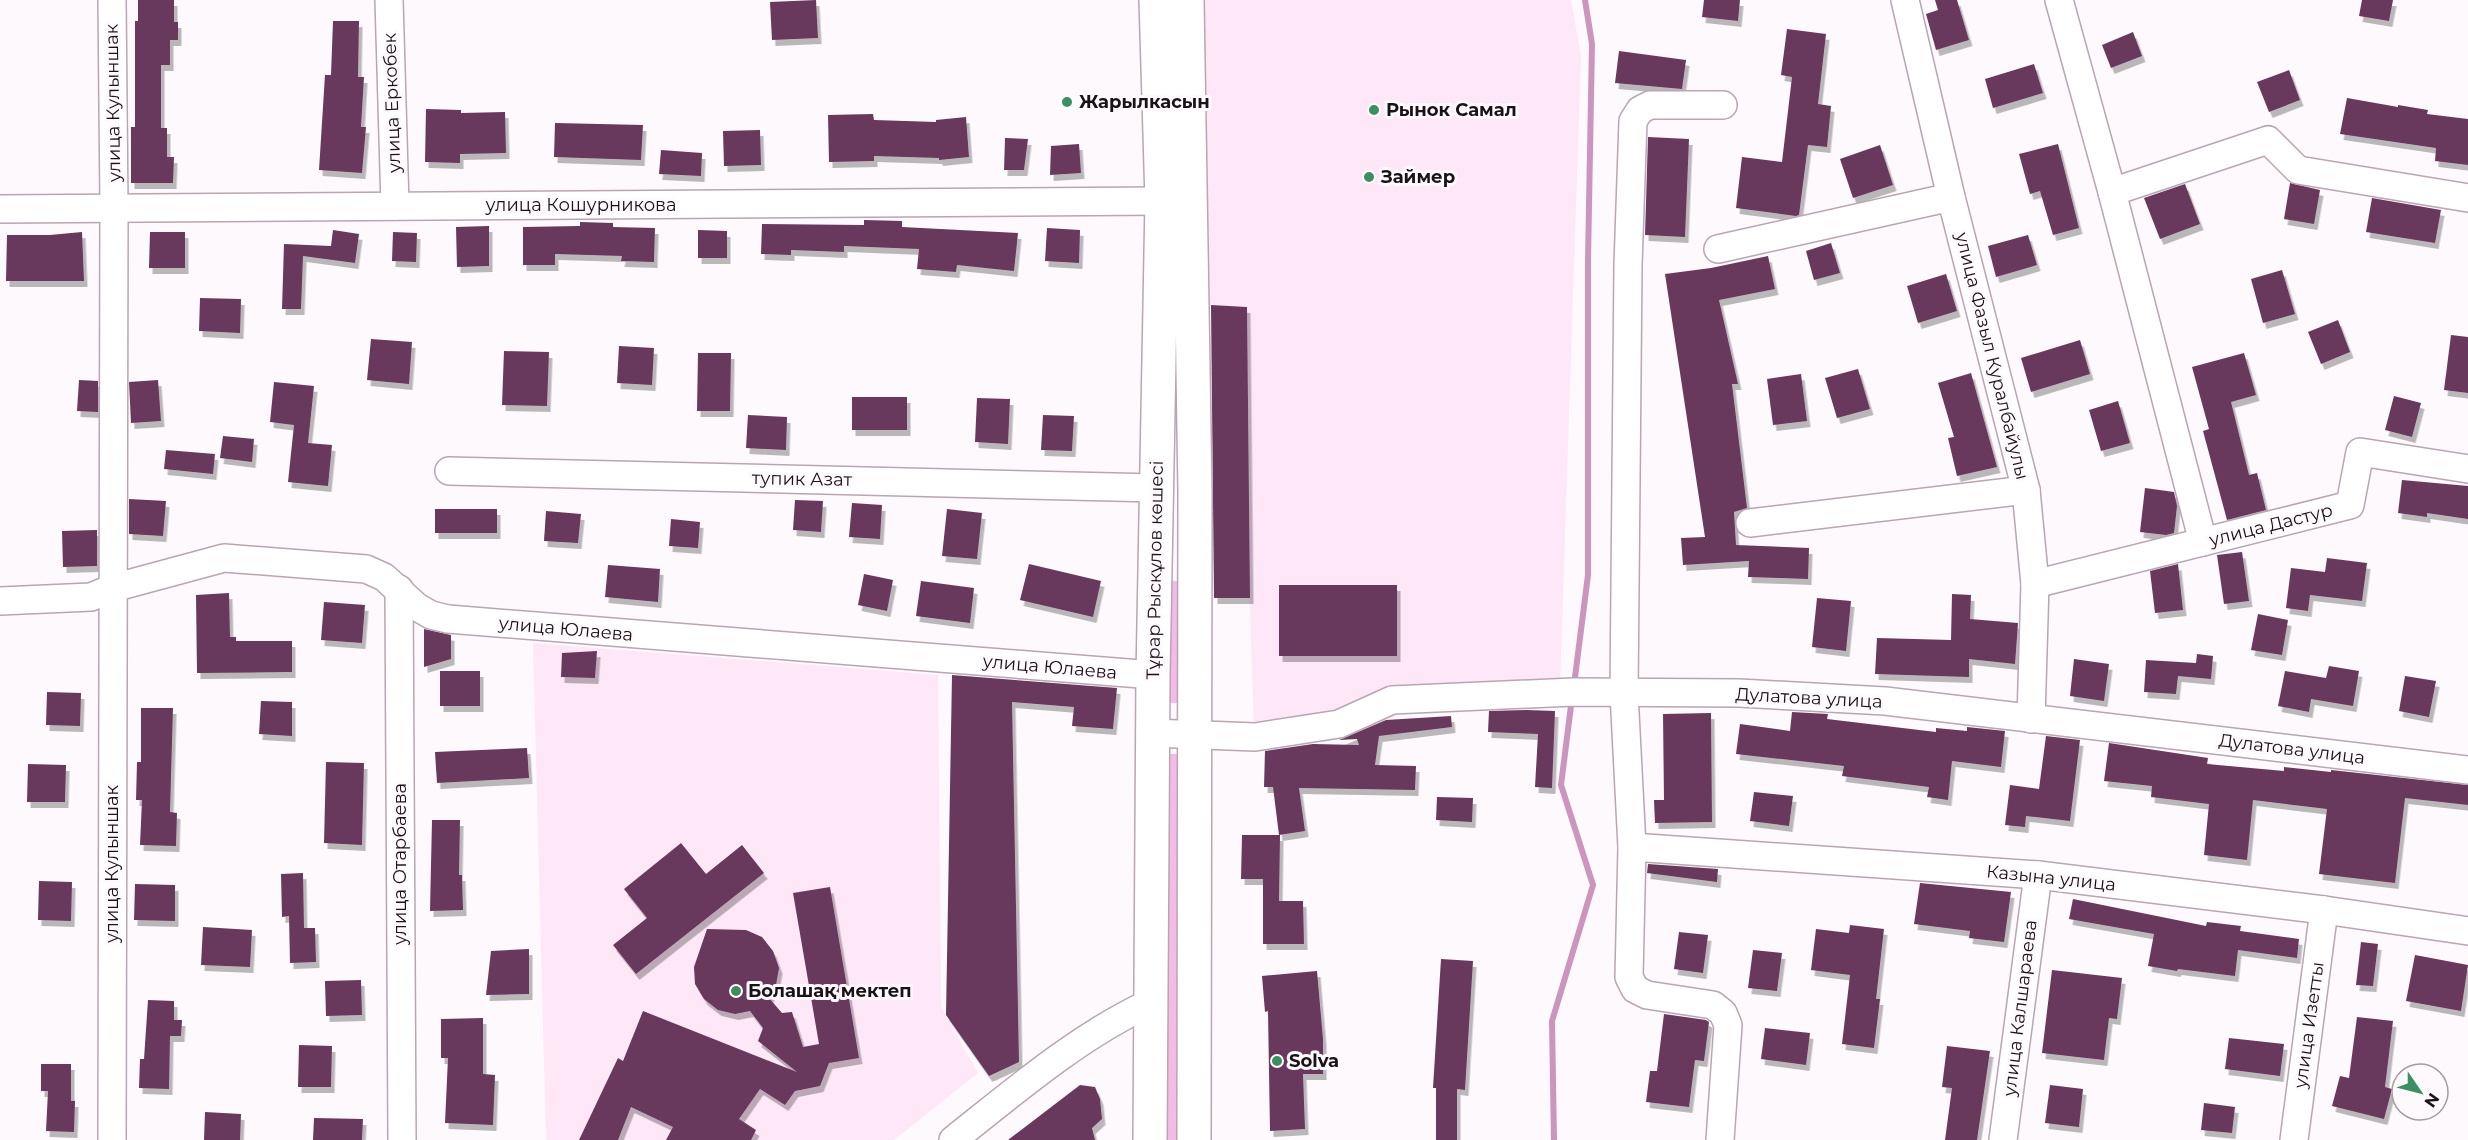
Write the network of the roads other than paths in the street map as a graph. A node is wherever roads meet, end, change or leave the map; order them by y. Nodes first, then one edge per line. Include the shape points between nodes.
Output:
1 (112, 0) edge
2 (389, 0) edge
3 (1156, 0) edge
4 (1187, 0) edge
5 (1905, 0) edge
6 (2059, 0) edge
7 (1723, 105) dead end
8 (2112, 192) junction
9 (1951, 197) junction
10 (2468, 198) edge
11 (1162, 201) junction
12 (114, 207) junction
13 (395, 207) junction
14 (0, 209) edge
15 (1718, 249) dead end
16 (2468, 469) edge
17 (449, 471) dead end
18 (1156, 488) junction
19 (2026, 489) junction
20 (1750, 523) dead end
21 (2203, 542) junction
22 (2034, 584) junction
23 (113, 588) junction
24 (399, 589) junction
25 (0, 601) edge
26 (1153, 675) junction
27 (1624, 693) junction
28 (2031, 719) junction
29 (1152, 733) junction
30 (1194, 735) junction
31 (2468, 770) edge
32 (1632, 847) junction
33 (2038, 875) junction
34 (2324, 910) junction
35 (2468, 930) edge
36 (1150, 1003) junction
37 (112, 1140) edge
38 (402, 1140) edge
39 (953, 1140) edge
40 (1150, 1140) edge
41 (1194, 1140) edge
42 (1720, 1140) edge
43 (2003, 1140) edge
44 (2294, 1140) edge

1 - 12 street, улица Кулыншак
2 - 13 street, улица Еркобек
3 - 11 main road, Тұрар Рыскұлов көшесі
4 - 30 main road, Тұрар Рыскұлов көшесі via 1195,492
5 - 9 street, улица Фазыл Куралбайулы
6 - 8 street
7 - 27 street via 1650,105 1640,110 1633,121
8 - 10 street via 2268,140 2298,170
8 - 21 street
9 - 15 street
9 - 19 street, улица Фазыл Куралбайулы
11 - 13 street, улица Кошурникова
11 - 18 main road, Тұрар Рыскұлов көшесі
12 - 13 street, улица Кошурникова
12 - 14 street, улица Кошурникова
12 - 23 street, улица Кулыншак
16 - 21 street, улица Дастур via 2360,452 2350,505
17 - 18 street, тупик Азат
18 - 26 main road, Тұрар Рыскұлов көшесі
19 - 20 street
19 - 22 street, улица Фазыл Куралбайулы
21 - 22 street, улица Дастур
22 - 28 street, улица Фазыл Куралбайулы
23 - 24 street, улица Юлаева via 224,558 366,569
23 - 25 street, улица Юлаева via 91,597
23 - 37 street, улица Кулыншак
24 - 26 street, улица Юлаева via 417,607 448,619
24 - 38 street, улица Отарбаева
26 - 29 main road, Тұрар Рыскұлов көшесі
27 - 28 street, Дулатова улица via 1739,693 1885,701
27 - 30 street, Дулатова улица via 1392,700 1339,724 1255,737
27 - 32 street
28 - 31 street, Дулатова улица
29 - 30 street, Дулатова улица
29 - 36 main road, Тұрар Рыскұлов көшесі
30 - 41 main road, Тұрар Рыскұлов көшесі
32 - 33 street, Казына улица
32 - 42 street via 1629,977 1635,989 1647,995 1713,1005 1723,1013 1728,1025
33 - 34 street, Казына улица
33 - 43 street, улица Калшараева
34 - 35 street, Казына улица
34 - 44 street, улица Изетты
36 - 39 street via 1113,1021 1045,1068
36 - 40 main road, Тұрар Рыскұлов көшесі

